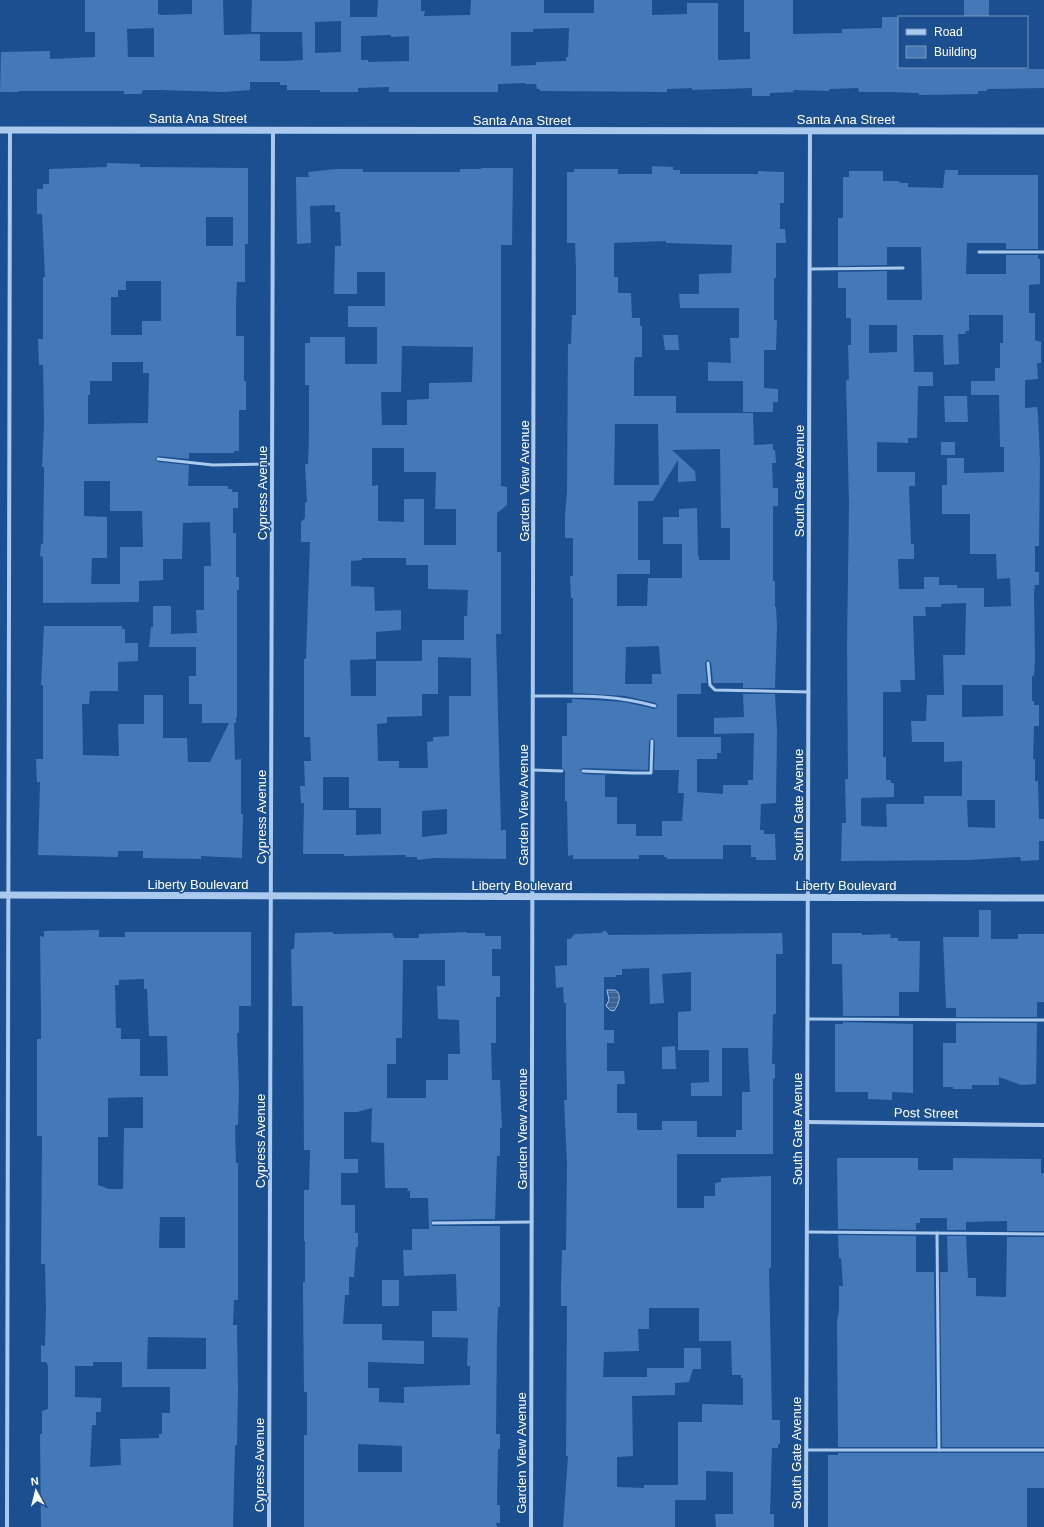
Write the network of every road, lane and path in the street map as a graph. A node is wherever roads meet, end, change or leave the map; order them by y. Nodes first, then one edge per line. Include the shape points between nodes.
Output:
1 (0, 130) edge
2 (10, 130) junction
3 (273, 130) junction
4 (1044, 131) edge
5 (534, 132) junction
6 (810, 132) junction
7 (979, 252) dead end
8 (1044, 252) edge
9 (902, 268) dead end
10 (810, 269) junction
11 (158, 459) dead end
12 (272, 464) junction
13 (708, 663) dead end
14 (809, 692) junction
15 (533, 696) junction
16 (655, 706) dead end
17 (652, 741) dead end
18 (533, 770) junction
19 (562, 771) dead end
20 (583, 771) dead end
21 (0, 895) edge
22 (8, 895) junction
23 (271, 896) junction
24 (808, 897) junction
25 (533, 898) junction
26 (1044, 898) edge
27 (808, 1019) junction
28 (1044, 1020) edge
29 (807, 1122) junction
30 (1044, 1125) edge
31 (532, 1222) junction
32 (433, 1223) dead end
33 (807, 1232) junction
34 (937, 1233) junction
35 (1044, 1234) edge
36 (806, 1450) junction
37 (939, 1450) junction
38 (1044, 1450) edge
39 (7, 1527) edge
40 (269, 1527) edge
41 (531, 1527) edge
42 (806, 1527) edge

1 - 2 street, Santa Ana Street
2 - 3 street, Santa Ana Street
2 - 22 street
3 - 5 street, Santa Ana Street
3 - 12 street, Cypress Avenue
4 - 6 street, Santa Ana Street
5 - 6 street, Santa Ana Street
5 - 15 street, Garden View Avenue
6 - 10 street, South Gate Avenue
7 - 8 lane
9 - 10 lane
10 - 14 street, South Gate Avenue
11 - 12 lane via 213,465
12 - 23 street, Cypress Avenue
13 - 14 lane via 710,685 715,690
14 - 24 street, South Gate Avenue
15 - 16 lane via 613,697
15 - 18 street, Garden View Avenue
17 - 20 lane via 651,772
18 - 19 lane
18 - 25 street, Garden View Avenue
21 - 22 street, Liberty Boulevard
22 - 23 street, Liberty Boulevard
22 - 39 street
23 - 25 street, Liberty Boulevard
23 - 40 street, Cypress Avenue
24 - 25 street, Liberty Boulevard
24 - 26 street, Liberty Boulevard
24 - 27 street, South Gate Avenue
25 - 31 street, Garden View Avenue
27 - 28 lane
27 - 29 street, South Gate Avenue
29 - 30 street, Post Street
29 - 33 street, South Gate Avenue
31 - 32 lane
31 - 41 street, Garden View Avenue
33 - 34 lane
33 - 36 street, South Gate Avenue
34 - 35 lane
34 - 37 lane
36 - 37 lane
36 - 42 street, South Gate Avenue
37 - 38 lane

